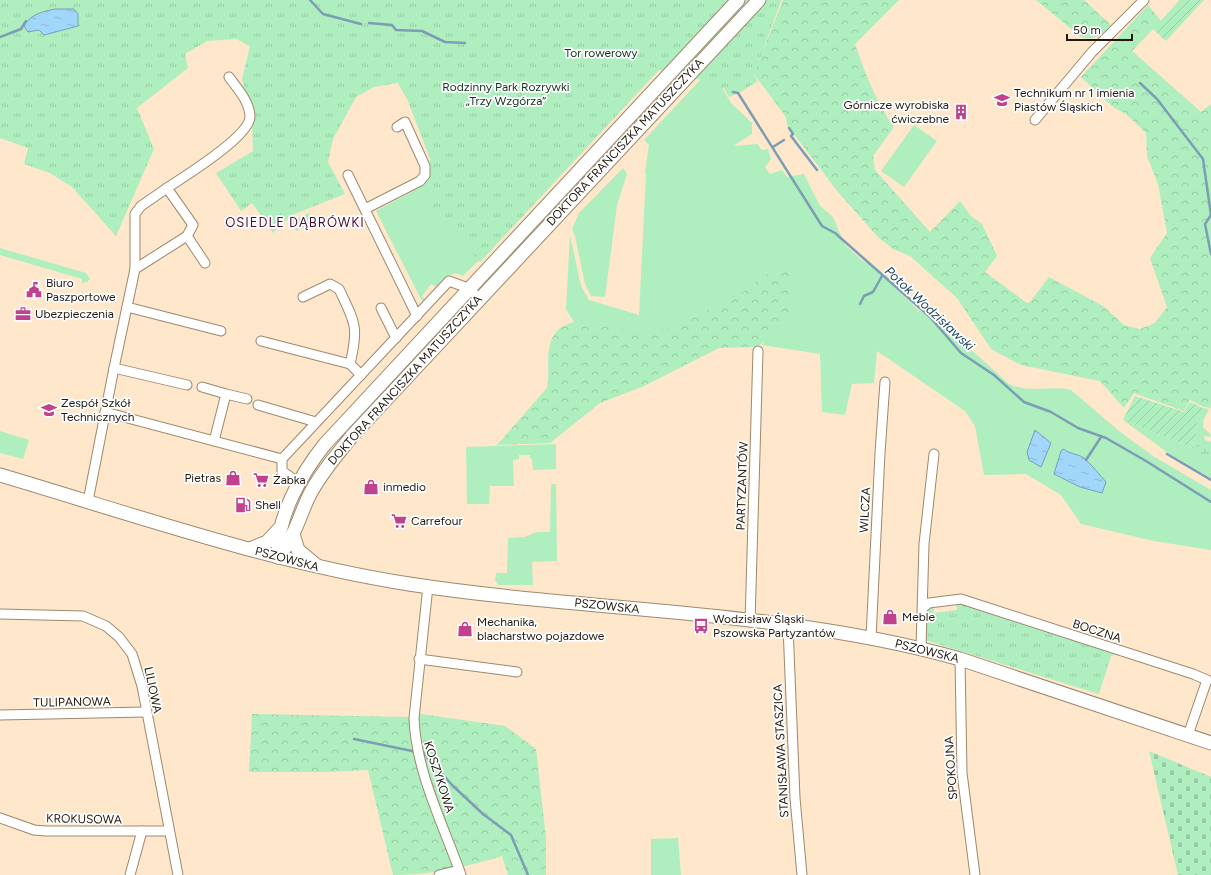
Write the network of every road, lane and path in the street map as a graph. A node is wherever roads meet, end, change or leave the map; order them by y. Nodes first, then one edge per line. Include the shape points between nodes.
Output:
1 (738, 0) edge
2 (759, 0) edge
3 (1144, 0) edge
4 (229, 77) dead end
5 (1034, 120) dead end
6 (396, 126) dead end
7 (348, 175) dead end
8 (167, 188) junction
9 (365, 209) junction
10 (187, 236) junction
11 (205, 263) dead end
12 (136, 269) junction
13 (468, 288) junction
14 (303, 297) dead end
15 (479, 298) junction
16 (127, 307) junction
17 (381, 308) dead end
18 (416, 316) junction
19 (221, 330) dead end
20 (396, 338) junction
21 (261, 341) dead end
22 (758, 351) dead end
23 (350, 364) junction
24 (114, 368) junction
25 (361, 375) junction
26 (885, 382) dead end
27 (187, 385) dead end
28 (202, 387) dead end
29 (226, 394) junction
30 (247, 399) dead end
31 (258, 406) dead end
32 (105, 412) junction
33 (316, 422) junction
34 (214, 441) junction
35 (934, 454) dead end
36 (282, 459) junction
37 (0, 475) edge
38 (299, 483) junction
39 (88, 501) junction
40 (279, 529) junction
41 (293, 534) junction
42 (250, 550) junction
43 (278, 557) junction
44 (320, 568) junction
45 (428, 586) junction
46 (924, 607) junction
47 (0, 614) edge
48 (750, 622) junction
49 (788, 626) junction
50 (871, 638) junction
51 (921, 648) junction
52 (420, 659) junction
53 (960, 659) junction
54 (517, 672) dead end
55 (145, 712) junction
56 (0, 715) edge
57 (1188, 735) junction
58 (1211, 743) edge
59 (0, 818) edge
60 (142, 831) junction
61 (169, 831) junction
62 (460, 873) edge
63 (130, 875) edge
64 (178, 875) edge
65 (439, 875) edge
66 (802, 875) edge
67 (975, 875) edge

1 - 13 main road, DOKTORA FRANCISZKA MATUSZCZYKA
2 - 15 main road, DOKTORA FRANCISZKA MATUSZCZYKA
3 - 5 street via 1092,52
4 - 8 street via 248,104 250,118 244,129 234,141
6 - 9 street via 405,122 425,166 425,175 420,181
7 - 9 street
8 - 10 street via 193,225
8 - 12 street via 141,206 135,214
9 - 18 street
10 - 11 street
10 - 12 street
12 - 16 street
13 - 15 street
13 - 18 street via 449,281
13 - 38 main road, DOKTORA FRANCISZKA MATUSZCZYKA via 325,444 311,461
14 - 23 street via 330,284 339,289 354,320 356,332
15 - 41 main road, DOKTORA FRANCISZKA MATUSZCZYKA via 357,430 326,468 309,495
16 - 19 street
16 - 24 street
17 - 20 street
18 - 20 street
20 - 25 street
21 - 23 street
22 - 48 street, PARTYZANTÓW
23 - 25 street
24 - 27 street
24 - 32 street
25 - 33 street
26 - 50 street, WILCZA
28 - 29 street
29 - 30 street
29 - 34 street
31 - 33 street
32 - 34 street
32 - 39 street
33 - 36 street
34 - 36 street
35 - 46 street via 924,544
36 - 38 street via 282,471
37 - 39 main road, PSZOWSKA
38 - 40 main road, DOKTORA FRANCISZKA MATUSZCZYKA
39 - 42 main road, PSZOWSKA
40 - 42 main road via 267,542
40 - 43 main road, DOKTORA FRANCISZKA MATUSZCZYKA
41 - 43 main road, DOKTORA FRANCISZKA MATUSZCZYKA via 287,547
41 - 44 main road via 298,550
42 - 43 main road, PSZOWSKA
43 - 44 main road, PSZOWSKA
44 - 45 main road, PSZOWSKA
45 - 48 main road, PSZOWSKA
45 - 52 street, KOSZYKOWA
46 - 51 street
46 - 57 street, BOCZNA via 929,603 961,599 1207,680
47 - 55 street, LILIOWA via 83,616 106,626 119,637 132,654 142,686
48 - 49 main road, PSZOWSKA
49 - 50 main road, PSZOWSKA
49 - 66 street, STANISŁAWA STASZICA via 795,798
50 - 51 main road, PSZOWSKA
51 - 53 main road, PSZOWSKA
52 - 54 street
52 - 62 street, KOSZYKOWA via 414,718 415,739 421,764
53 - 57 main road, PSZOWSKA
53 - 67 street, SPOKOJNA via 962,773
55 - 56 street, TULIPANOWA
55 - 61 street, LILIOWA
57 - 58 main road, PSZOWSKA
59 - 60 street, KROKUSOWA via 34,830
60 - 61 street, KROKUSOWA
60 - 63 street
61 - 64 street, LILIOWA
62 - 65 street

